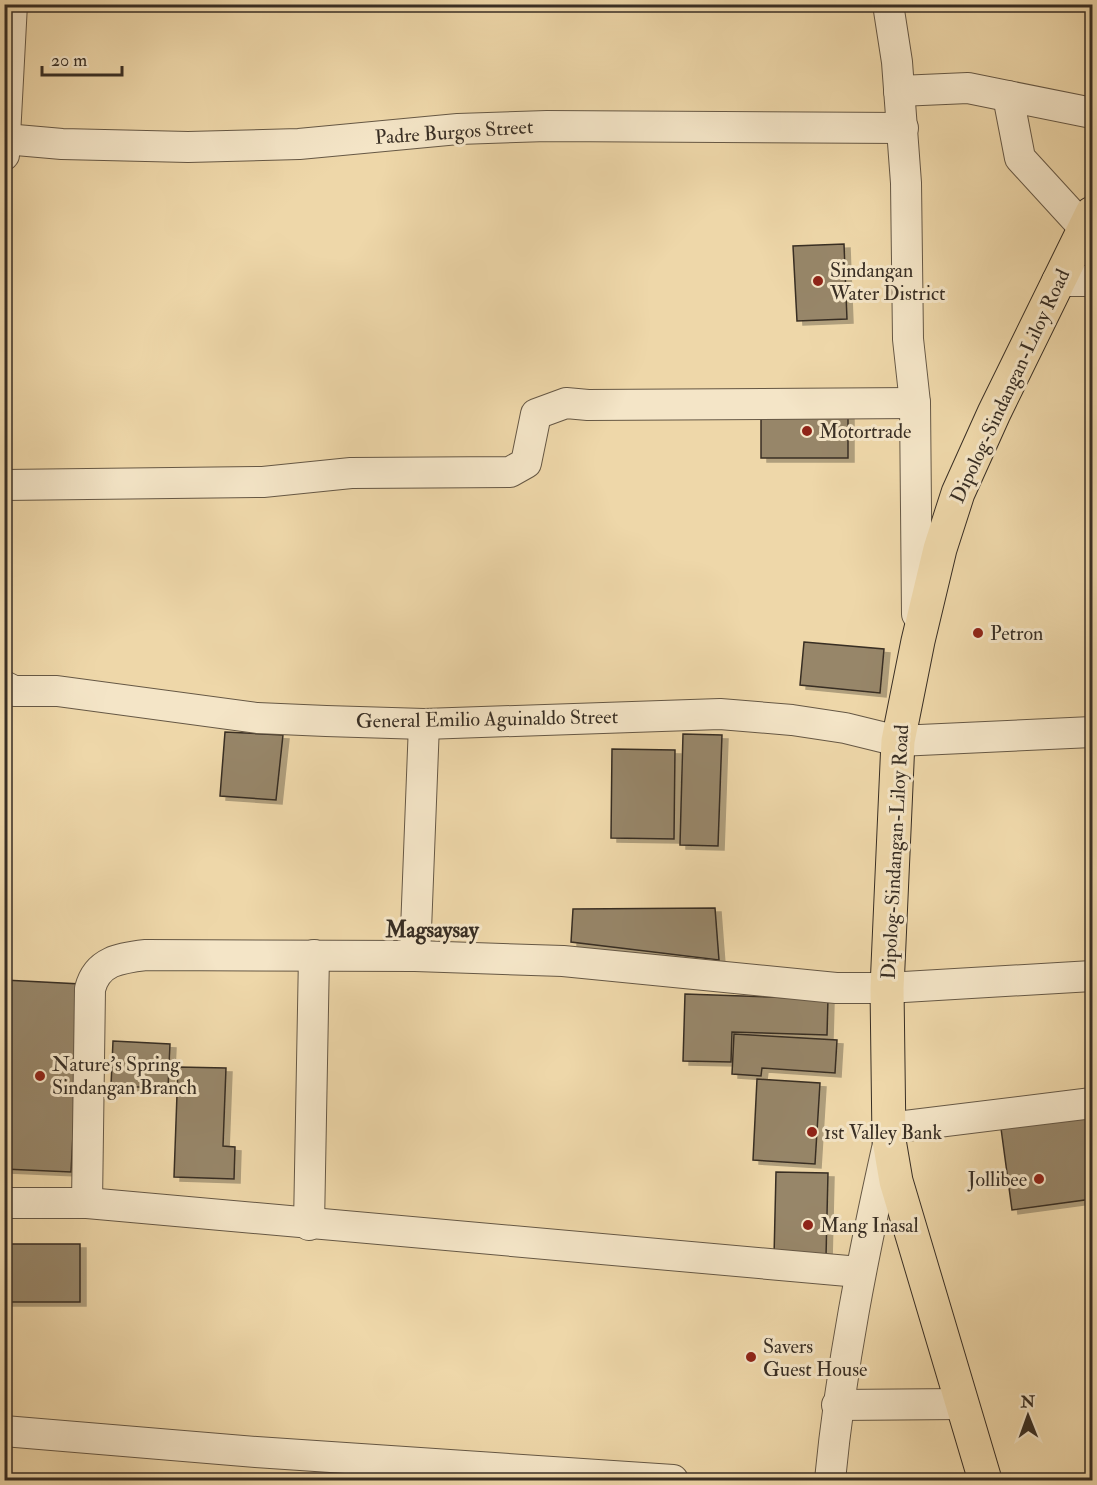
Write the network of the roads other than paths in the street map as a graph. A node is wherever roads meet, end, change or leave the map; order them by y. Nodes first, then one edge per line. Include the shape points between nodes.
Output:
1 (12, 4) edge
2 (888, 4) edge
3 (899, 91) junction
4 (1008, 96) junction
5 (1092, 113) edge
6 (903, 128) junction
7 (5, 139) edge
8 (4, 155) edge
9 (1088, 220) edge
10 (1057, 281) junction
11 (1092, 281) edge
12 (915, 403) junction
13 (4, 485) edge
14 (918, 641) junction
15 (4, 686) edge
16 (424, 724) junction
17 (1092, 732) edge
18 (898, 741) junction
19 (314, 955) junction
20 (415, 956) junction
21 (1092, 976) edge
22 (887, 988) junction
23 (1092, 1103) edge
24 (889, 1134) junction
25 (4, 1203) edge
26 (87, 1203) junction
27 (309, 1225) junction
28 (859, 1272) junction
29 (962, 1404) junction
30 (837, 1405) junction
31 (4, 1431) edge
32 (673, 1480) edge
33 (830, 1480) edge
34 (985, 1480) edge

1 - 7 street
2 - 3 street
3 - 4 street via 968,87
3 - 6 street
4 - 5 street
4 - 9 street via 1020,158
6 - 7 street, Padre Burgos Street via 547,126 458,129 299,144 188,147
6 - 12 street via 908,339
7 - 8 street
9 - 10 highway, Dipolog-Sindangan-Liloy Road
10 - 11 street
10 - 14 highway, Dipolog-Sindangan-Liloy Road via 958,493
12 - 13 street via 566,403 536,414 526,463 510,472 351,473 263,482
12 - 14 street
14 - 18 highway, Dipolog-Sindangan-Liloy Road
15 - 16 street, General Emilio Aguinaldo Street via 14,691 57,691 257,718
16 - 18 street, General Emilio Aguinaldo Street via 720,714 845,728
16 - 20 street
17 - 18 street, General Emilio Aguinaldo Street
18 - 22 highway, Dipolog-Sindangan-Liloy Road
19 - 20 street
19 - 26 street via 146,955 120,958 98,971 90,989
19 - 27 street
20 - 22 street via 563,961 837,988
21 - 22 street
22 - 24 highway, Dipolog-Sindangan-Liloy Road
23 - 24 street
24 - 28 street
24 - 29 highway, Dipolog-Sindangan-Liloy Road via 896,1181
25 - 26 street
26 - 27 street
27 - 28 street
28 - 30 street
29 - 30 street
29 - 34 highway, Dipolog-Sindangan-Liloy Road
30 - 33 street
31 - 32 street

